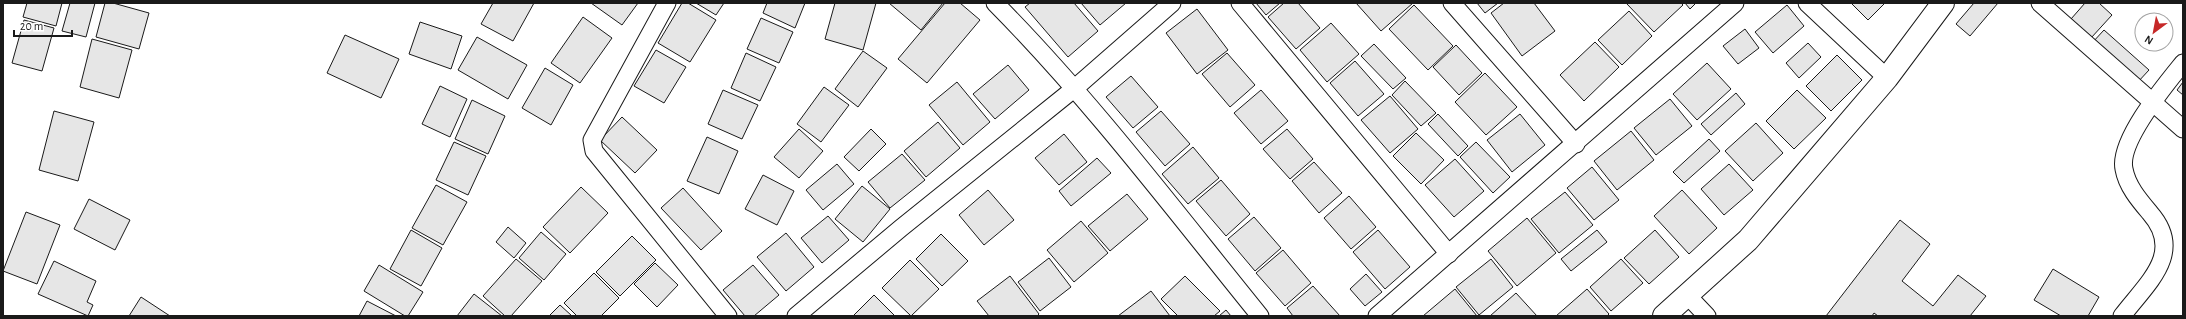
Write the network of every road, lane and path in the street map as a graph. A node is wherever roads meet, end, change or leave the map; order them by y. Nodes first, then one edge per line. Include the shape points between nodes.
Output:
1 (667, 3) edge
2 (995, 3) edge
3 (1172, 3) edge
4 (1240, 3) edge
5 (1452, 3) edge
6 (1735, 3) edge
7 (1807, 3) edge
8 (1943, 3) edge
9 (2040, 3) edge
10 (2183, 63) edge
11 (1887, 78) junction
12 (1075, 88) junction
13 (2151, 102) junction
14 (2183, 129) edge
15 (1576, 144) junction
16 (1449, 254) junction
17 (1687, 295) junction
18 (728, 316) edge
19 (796, 316) edge
20 (1260, 316) edge
21 (1377, 316) edge
22 (1664, 316) edge
23 (1707, 316) edge
24 (2122, 316) edge

1 - 18 street via 592,140 594,151
2 - 12 street
3 - 12 street
4 - 16 street
5 - 15 street
6 - 15 street
7 - 11 street
8 - 11 street
9 - 13 street
10 - 13 street
11 - 17 street via 1748,240
12 - 19 street
12 - 20 street
13 - 14 street
13 - 24 street via 2126,148 2124,169 2136,196 2160,224 2166,244 2160,267
15 - 16 street
16 - 21 street
17 - 22 street
17 - 23 street

